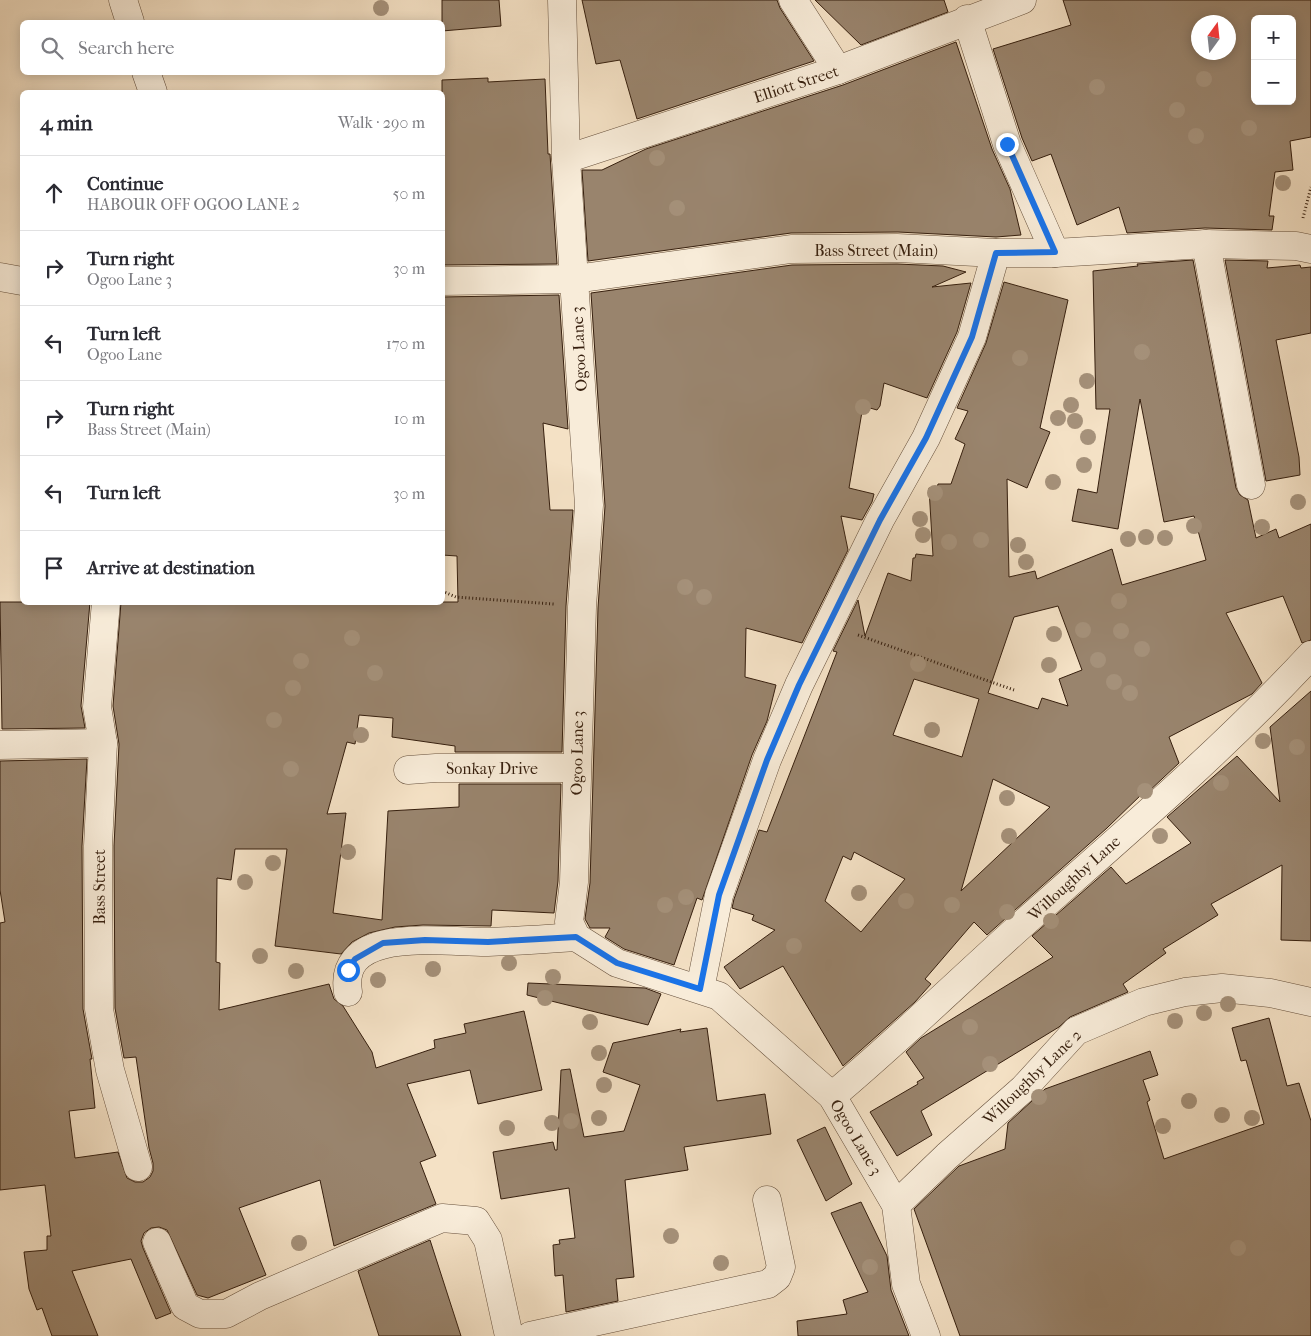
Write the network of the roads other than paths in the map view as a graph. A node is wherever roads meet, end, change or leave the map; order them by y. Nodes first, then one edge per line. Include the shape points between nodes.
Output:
1 (123, 0) edge
2 (562, 0) edge
3 (793, 0) edge
4 (1022, 0) edge
5 (967, 19) junction
6 (129, 20) edge
7 (838, 70) junction
8 (147, 75) edge
9 (152, 90) edge
10 (566, 159) junction
11 (1206, 244) junction
12 (1311, 249) edge
13 (1055, 252) junction
14 (996, 253) junction
15 (0, 277) edge
16 (575, 279) junction
17 (20, 281) edge
18 (445, 281) edge
19 (1251, 485) dead end
20 (106, 605) edge
21 (1311, 655) edge
22 (103, 743) junction
23 (0, 745) edge
24 (575, 768) junction
25 (408, 770) dead end
26 (576, 937) junction
27 (700, 989) junction
28 (348, 992) dead end
29 (1311, 1002) edge
30 (832, 1096) junction
31 (138, 1167) dead end
32 (767, 1200) dead end
33 (896, 1205) junction
34 (157, 1242) dead end
35 (509, 1336) edge
36 (530, 1336) edge
37 (926, 1336) edge

1 - 6 street
2 - 10 street, Ogoo Lane 3
3 - 7 street
4 - 5 street, Elliott Street
5 - 7 street, Elliott Street
5 - 13 street via 1007,144
7 - 10 street, Elliott Street
8 - 9 street
10 - 16 street, Ogoo Lane 3
11 - 12 street, Bass Street (Main)
11 - 13 street, Bass Street (Main)
11 - 19 street
13 - 14 street, Bass Street (Main)
14 - 16 street, Bass Street (Main) via 897,248 790,249
14 - 27 street via 972,337 926,438 880,520 799,685 767,760 722,886
15 - 17 street
16 - 18 street, Bass Street (Main)
16 - 24 street, Ogoo Lane 3 via 589,505
20 - 22 street, Bass Street via 96,707
21 - 30 street, Willoughby Lane via 1170,792
22 - 23 street
22 - 31 street, Bass Street via 98,846 99,1009 110,1070
24 - 25 street, Sonkay Drive
24 - 26 street, Ogoo Lane 3 via 574,863 569,922
26 - 27 street, Ogoo Lane 3 via 617,963
26 - 28 street via 383,943 355,959 346,978
27 - 30 street, Ogoo Lane 3 via 719,996
29 - 33 street, Willoughby Lane 2 via 1222,988 1185,992 1144,1002 1076,1031 1023,1089
30 - 33 street, Ogoo Lane 3
32 - 36 street via 780,1267 777,1277 768,1284
33 - 37 street, Ogoo Lane 3 via 906,1284
34 - 35 street via 185,1306 200,1314 226,1314 260,1296 442,1218 476,1221 488,1240

